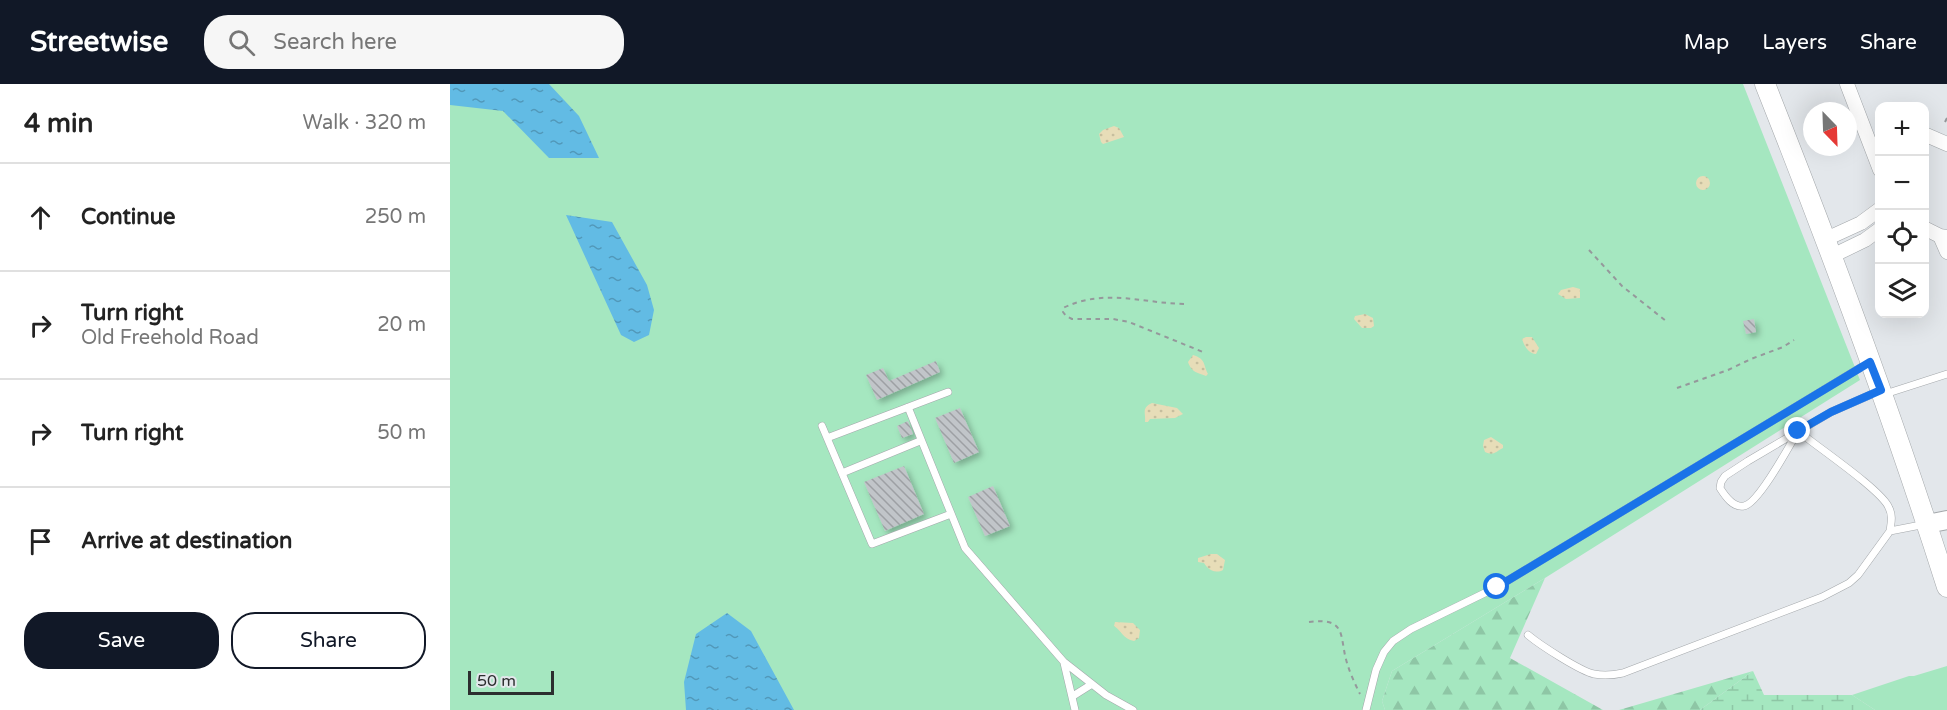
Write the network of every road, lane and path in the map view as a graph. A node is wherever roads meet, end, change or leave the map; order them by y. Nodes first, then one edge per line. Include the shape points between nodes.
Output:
1 (1765, 84) edge
2 (1846, 84) edge
3 (1929, 136) edge
4 (1947, 144) edge
5 (1875, 149) edge
6 (1879, 210) edge
7 (1929, 230) edge
8 (1875, 233) edge
9 (1944, 237) edge
10 (1829, 248) junction
11 (1589, 250) dead end
12 (1947, 252) edge
13 (1184, 304) dead end
14 (1666, 321) dead end
15 (1794, 340) dead end
16 (1203, 352) dead end
17 (1870, 362) junction
18 (1947, 374) edge
19 (1677, 388) dead end
20 (948, 392) dead end
21 (1882, 393) junction
22 (908, 407) junction
23 (822, 426) dead end
24 (1798, 431) junction
25 (827, 438) junction
26 (921, 441) junction
27 (842, 473) junction
28 (951, 514) junction
29 (1947, 520) edge
30 (1927, 524) junction
31 (1890, 531) junction
32 (1947, 588) edge
33 (1309, 622) dead end
34 (1528, 635) dead end
35 (1064, 662) junction
36 (1092, 684) junction
37 (1073, 696) junction
38 (1366, 708) edge
39 (1075, 710) edge
40 (1132, 710) edge

1 - 10 main road
2 - 5 street
3 - 4 street
6 - 10 street
7 - 9 street
8 - 10 street via 1865,240
9 - 12 street
10 - 17 main road
11 - 14 path via 1622,286
13 - 16 path via 1131,297 1086,299 1063,308 1063,312 1072,319 1128,322
15 - 19 path
17 - 21 main road
17 - 38 lane via 1497,587 1393,641 1376,670
18 - 21 lane
20 - 22 lane
21 - 24 lane via 1831,412
21 - 30 main road
22 - 25 lane
22 - 26 lane
23 - 25 lane
24 - 24 lane via 1725,476 1720,482 1725,497 1743,507 1751,504
24 - 31 lane via 1873,488 1889,505
25 - 27 lane
26 - 27 lane
26 - 28 lane
27 - 28 lane via 872,544
28 - 35 lane via 965,548
29 - 30 street
30 - 31 lane
30 - 32 main road
31 - 34 lane via 1849,583 1822,597 1623,673 1593,674
33 - 38 path via 1326,621 1341,631 1346,661
35 - 36 lane
35 - 37 lane
36 - 37 lane
36 - 40 lane
37 - 39 lane

